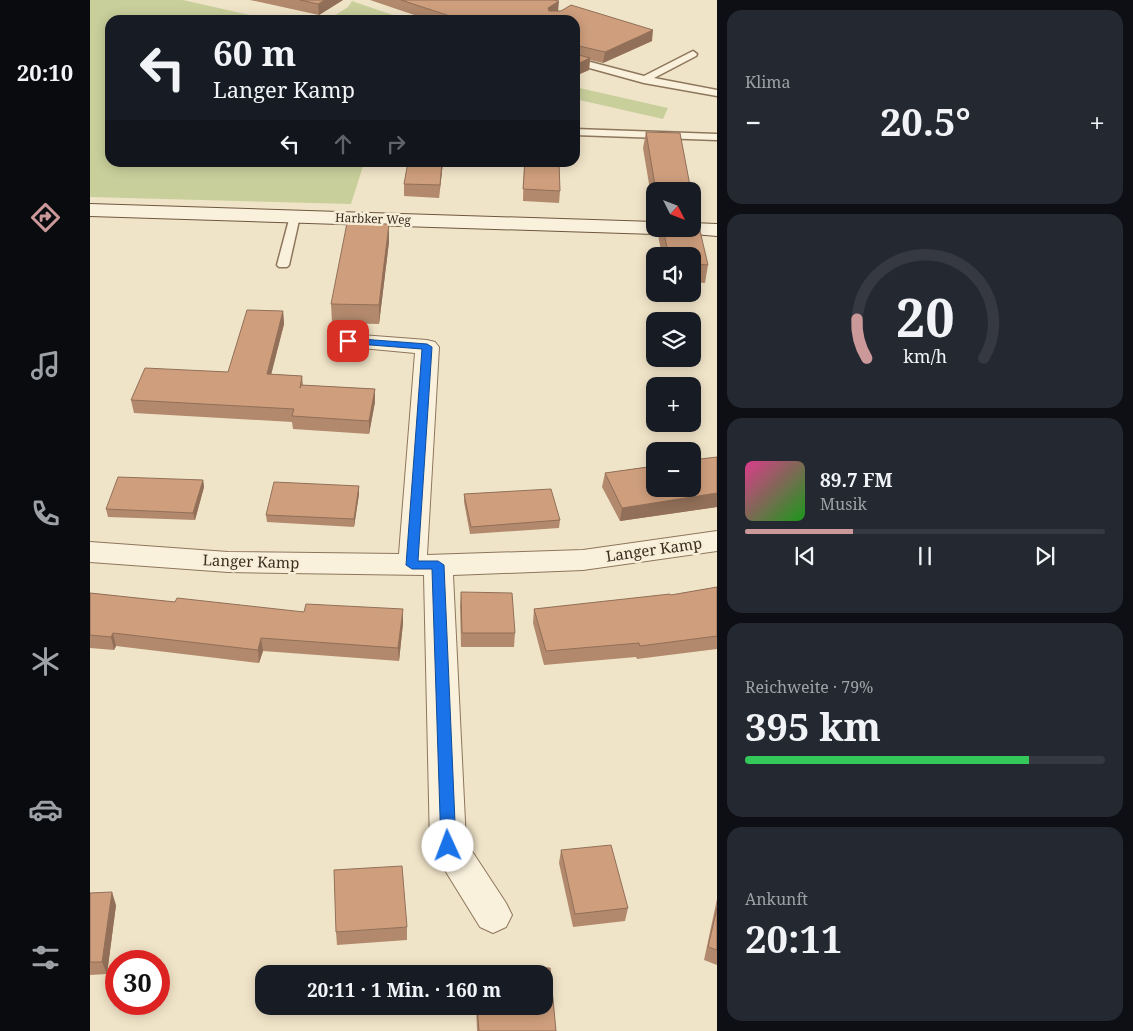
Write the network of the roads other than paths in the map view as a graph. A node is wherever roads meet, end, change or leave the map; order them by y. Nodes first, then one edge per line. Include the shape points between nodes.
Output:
1 (693, 54) dead end
2 (580, 63) edge
3 (644, 80) junction
4 (717, 93) edge
5 (580, 132) edge
6 (717, 137) edge
7 (90, 210) edge
8 (295, 216) junction
9 (646, 228) edge
10 (701, 229) edge
11 (717, 230) edge
12 (282, 265) dead end
13 (348, 341) dead end
14 (717, 541) edge
15 (90, 552) edge
16 (425, 565) junction
17 (493, 915) dead end

1 - 3 lane
2 - 3 lane
3 - 4 lane
5 - 6 lane
7 - 8 street, Harbker Weg
8 - 9 street, Harbker Weg
8 - 12 lane
10 - 11 street
13 - 16 street via 427,347
14 - 16 street, Langer Kamp via 583,560
15 - 16 street, Langer Kamp via 228,562
16 - 17 street via 448,846

